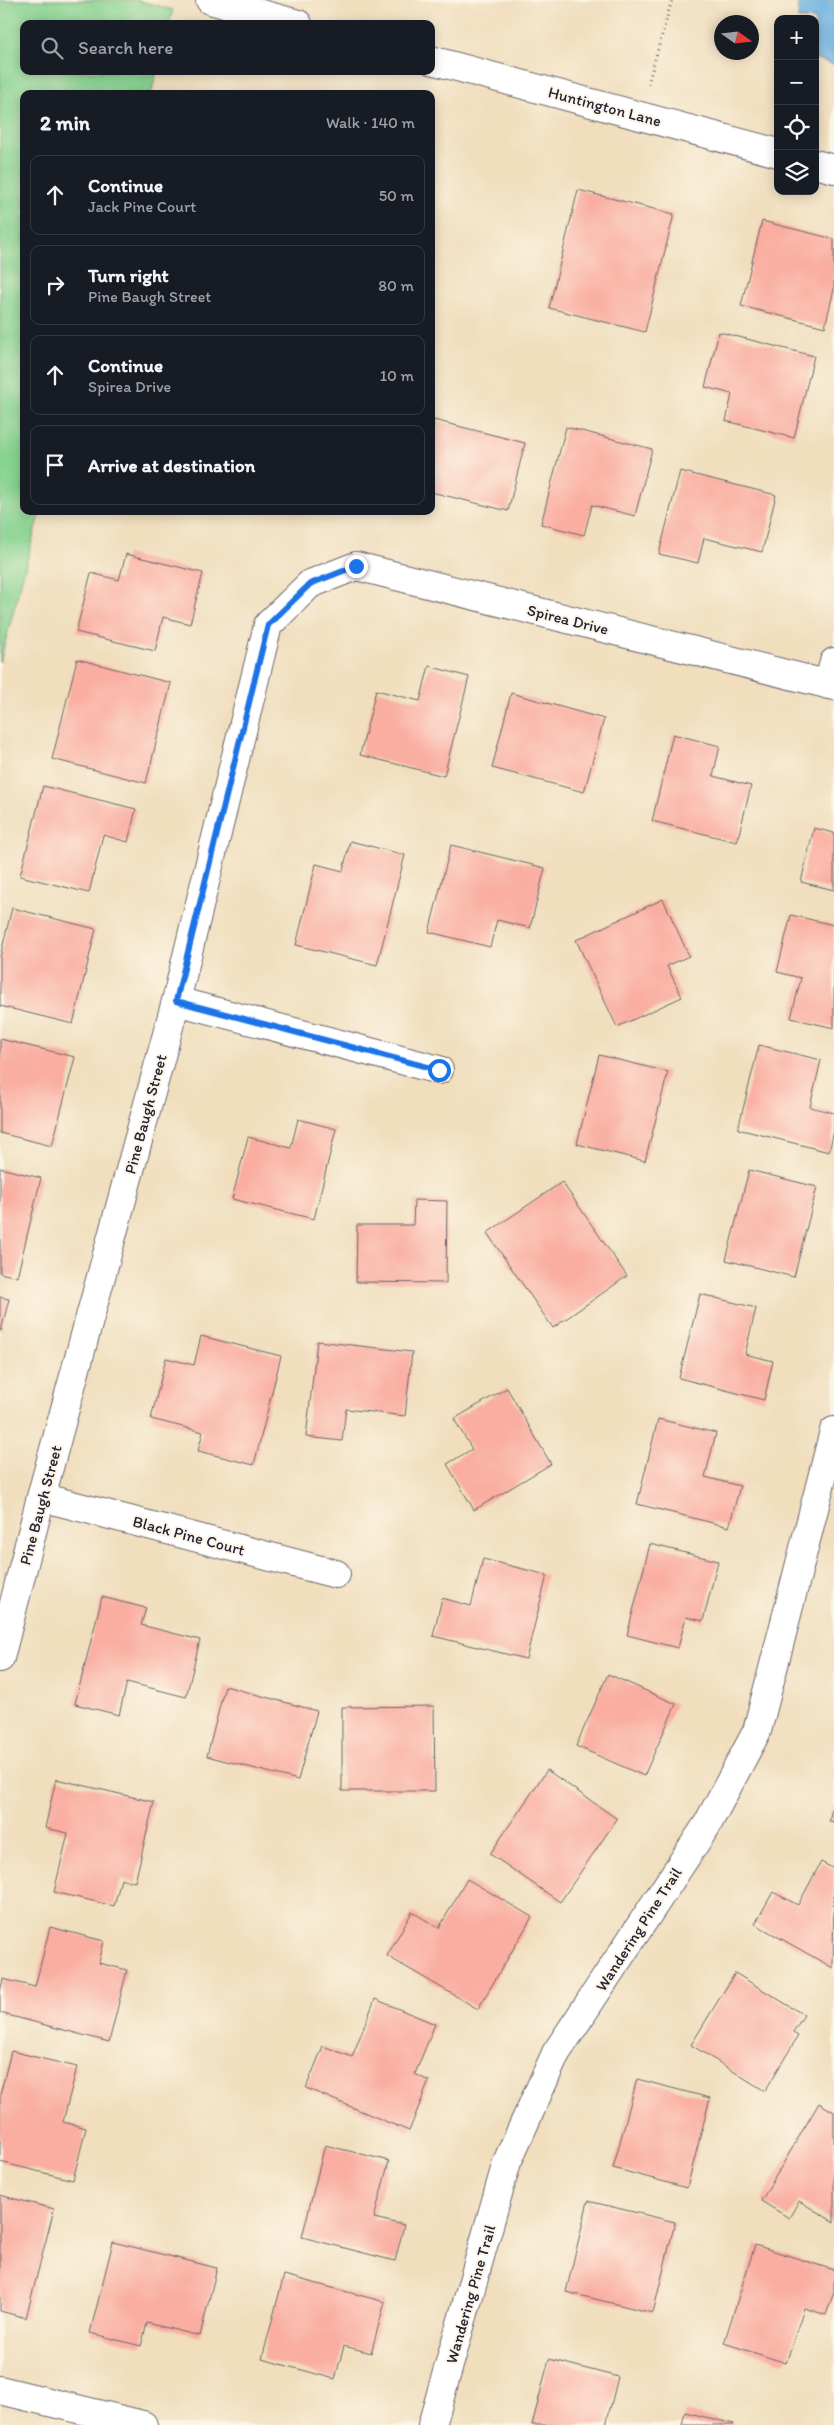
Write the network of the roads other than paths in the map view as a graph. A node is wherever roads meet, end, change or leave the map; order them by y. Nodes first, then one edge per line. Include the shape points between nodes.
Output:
1 (210, 0) edge
2 (283, 20) edge
3 (435, 61) edge
4 (774, 152) edge
5 (819, 165) edge
6 (834, 169) edge
7 (310, 584) joint
8 (832, 677) edge
9 (176, 1001) junction
10 (439, 1070) dead end
11 (834, 1431) edge
12 (41, 1497) junction
13 (336, 1574) dead end
14 (0, 1658) edge
15 (0, 2390) edge
16 (143, 2425) edge
17 (432, 2425) edge

1 - 2 street
3 - 4 street, Huntington Lane
5 - 6 street
7 - 8 street, Spirea Drive via 356,566
7 - 9 street, Pine Baugh Street via 268,625
9 - 10 street
9 - 12 street, Pine Baugh Street
11 - 17 street, Wandering Pine Trail via 757,1731 707,1825 556,2053 507,2162
12 - 13 street, Black Pine Court
12 - 14 street, Pine Baugh Street
15 - 16 street

